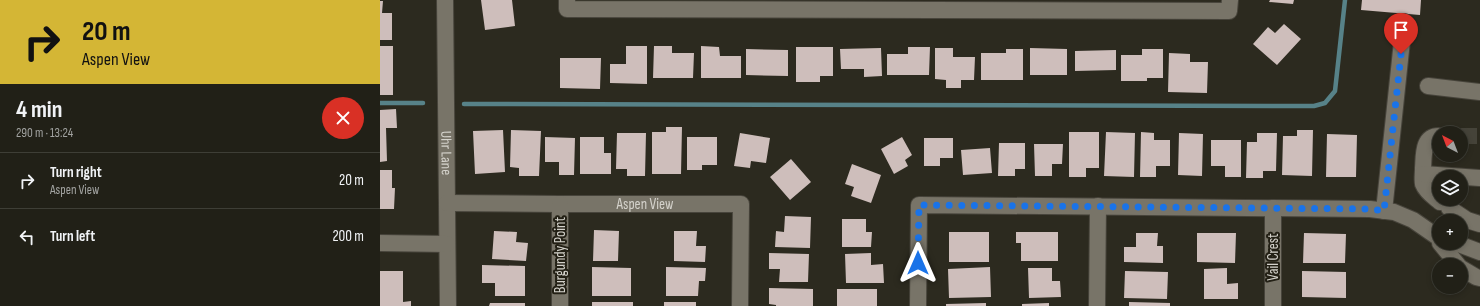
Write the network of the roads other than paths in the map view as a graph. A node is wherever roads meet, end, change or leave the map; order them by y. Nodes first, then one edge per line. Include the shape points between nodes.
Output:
1 (445, 0) edge
2 (567, 4) edge
3 (1229, 5) edge
4 (1404, 22) dead end
5 (1428, 86) dead end
6 (1480, 92) edge
7 (1432, 138) edge
8 (1423, 174) junction
9 (1480, 178) edge
10 (1432, 191) edge
11 (447, 202) junction
12 (560, 204) junction
13 (1098, 206) junction
14 (1457, 206) edge
15 (1273, 208) junction
16 (1384, 211) junction
17 (1474, 222) edge
18 (1432, 235) edge
19 (380, 243) edge
20 (447, 244) junction
21 (1468, 248) edge
22 (1446, 250) edge
23 (1480, 252) edge
24 (1452, 258) edge
25 (1468, 272) edge
26 (1480, 278) edge
27 (448, 306) edge
28 (560, 306) edge
29 (740, 306) edge
30 (918, 306) edge
31 (1097, 306) edge
32 (1273, 306) edge

1 - 11 street, Uhr Lane
2 - 3 street
4 - 16 street
5 - 6 street
7 - 8 street via 1426,142
8 - 9 street
8 - 10 street via 1423,183
11 - 12 street, Aspen View
11 - 20 street, Uhr Lane
12 - 28 street, Burgundy Point
12 - 29 street, Aspen View via 741,204
13 - 15 street
13 - 30 street via 919,205
13 - 31 street
14 - 17 street
15 - 16 street
15 - 32 street, Vail Crest
16 - 18 street via 1394,212 1413,220
19 - 20 street
20 - 27 street, Uhr Lane
21 - 23 street
22 - 24 street
25 - 26 street

